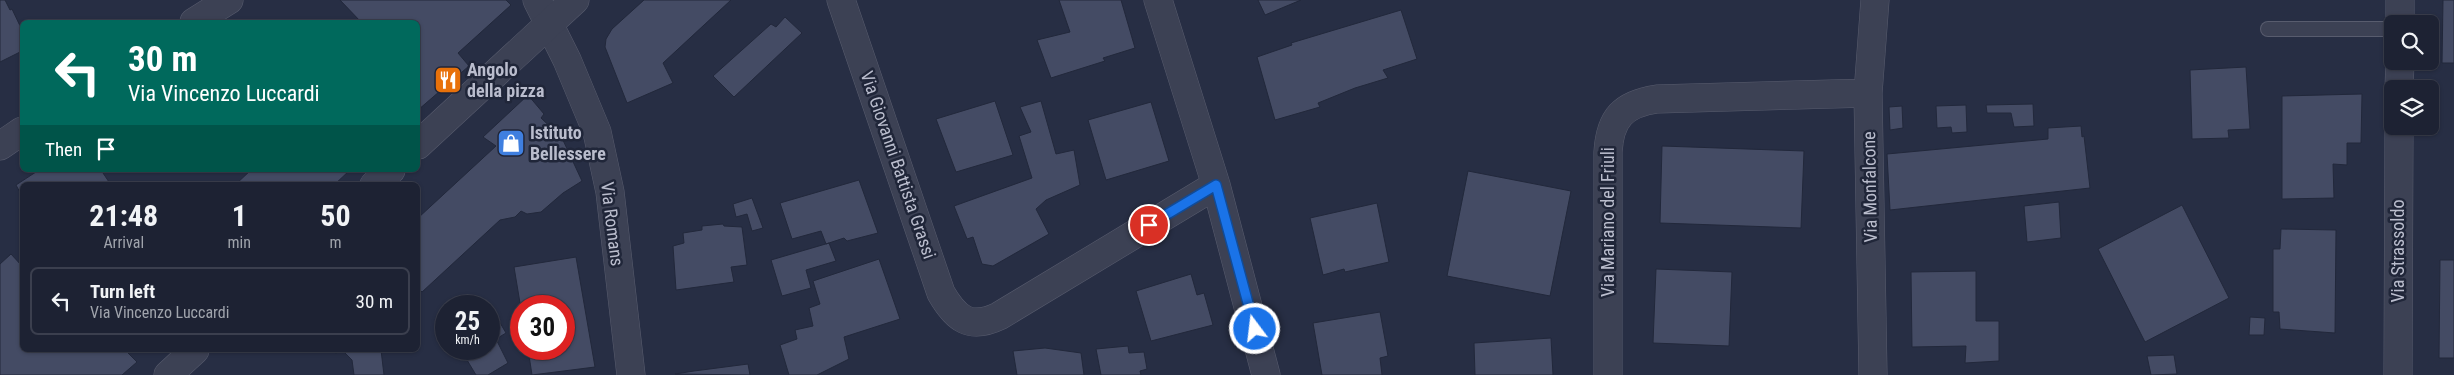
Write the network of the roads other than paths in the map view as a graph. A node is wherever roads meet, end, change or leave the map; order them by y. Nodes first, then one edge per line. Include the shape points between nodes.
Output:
1 (229, 0) edge
2 (537, 0) edge
3 (575, 0) edge
4 (841, 0) edge
5 (1158, 0) edge
6 (1875, 0) edge
7 (2400, 0) edge
8 (2400, 15) edge
9 (197, 20) edge
10 (550, 23) junction
11 (2268, 29) dead end
12 (2384, 29) edge
13 (1868, 93) junction
14 (20, 132) edge
15 (2399, 135) edge
16 (420, 143) edge
17 (0, 146) edge
18 (389, 172) edge
19 (377, 182) edge
20 (1216, 185) junction
21 (193, 352) edge
22 (168, 375) edge
23 (631, 375) edge
24 (1266, 375) edge
25 (1608, 375) edge
26 (1873, 375) edge
27 (2398, 375) edge

1 - 9 street
2 - 10 street, Via Romans
3 - 10 street
4 - 20 street, Via Giovanni Battista Grassi via 941,293 956,315 968,321 980,322 999,316
5 - 20 street
6 - 13 street, Via Monfalcone
7 - 8 street
10 - 16 street
10 - 23 street, Via Romans via 597,132 610,192
11 - 12 lane
13 - 25 street, Via Mariano del Friuli via 1657,99 1631,105 1622,112 1614,123 1608,145
13 - 26 street, Via Monfalcone
14 - 17 street
15 - 27 street, Via Strassoldo
18 - 19 street
20 - 24 street
21 - 22 street

